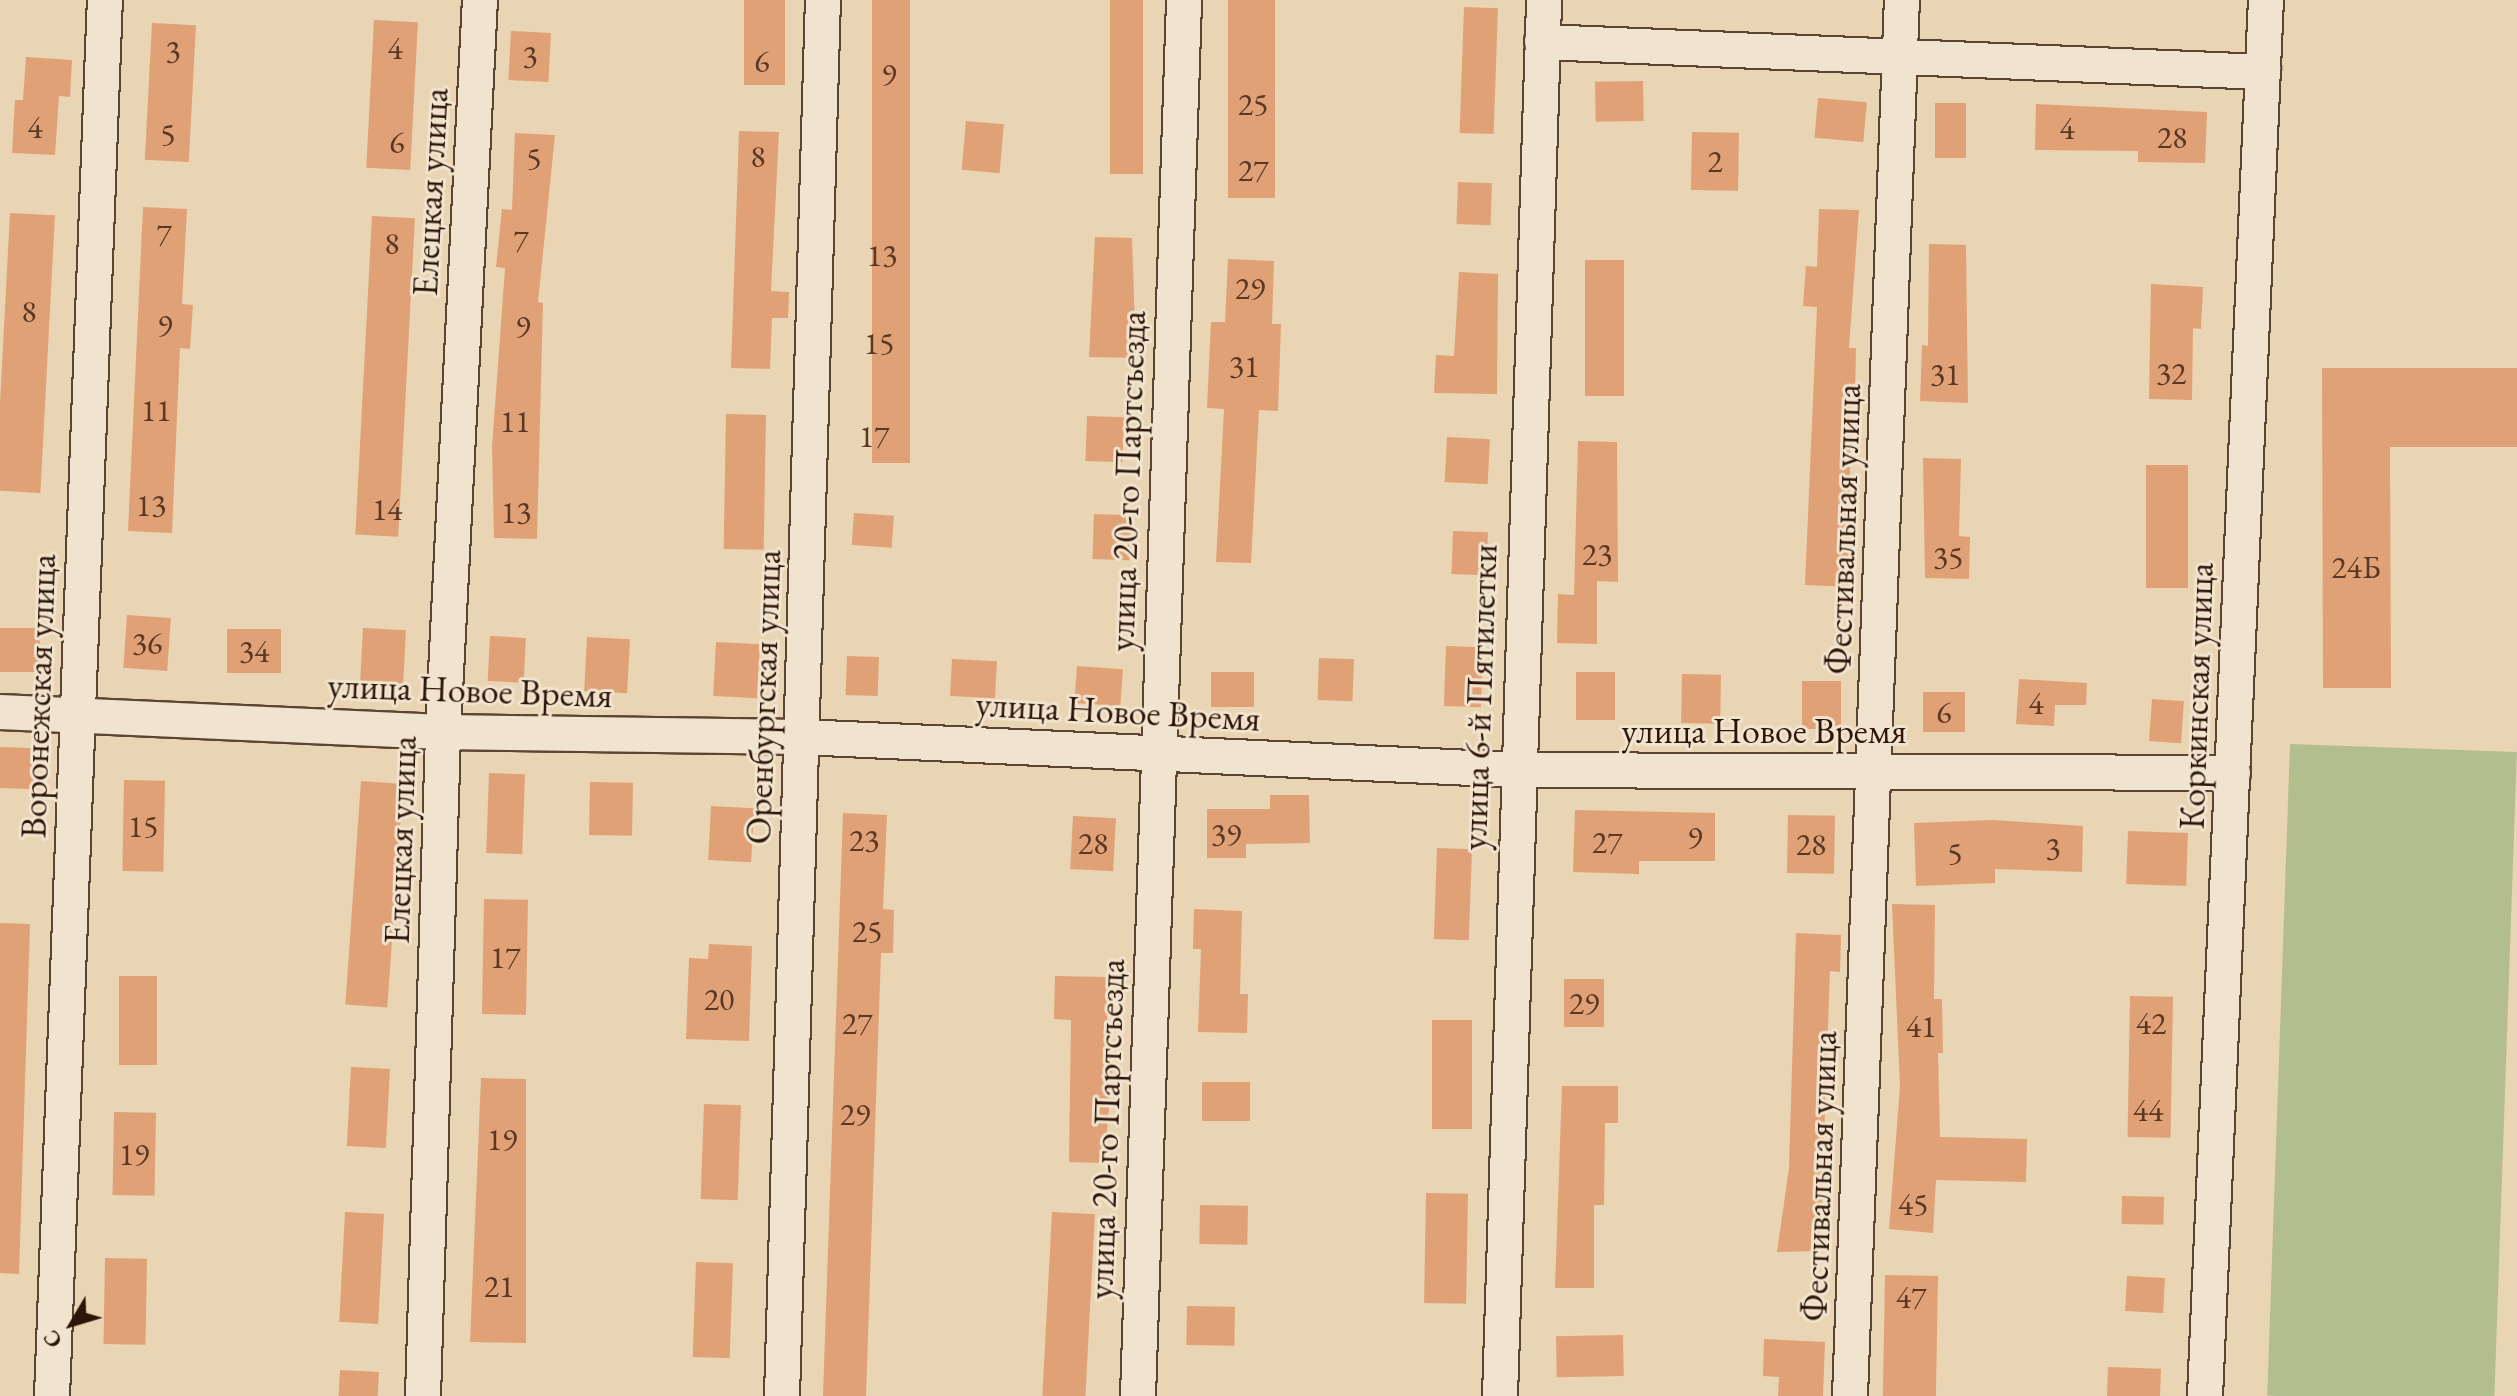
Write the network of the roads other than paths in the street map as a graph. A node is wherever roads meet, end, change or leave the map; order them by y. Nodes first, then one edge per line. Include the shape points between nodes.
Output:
1 (105, 0) edge
2 (480, 0) edge
3 (823, 0) edge
4 (1184, 0) edge
5 (1544, 0) edge
6 (1902, 0) edge
7 (2266, 0) edge
8 (1542, 42) junction
9 (1900, 57) junction
10 (2263, 72) junction
11 (0, 712) edge
12 (77, 716) junction
13 (443, 732) junction
14 (802, 737) junction
15 (1157, 752) junction
16 (1516, 770) junction
17 (1874, 771) junction
18 (2233, 773) junction
19 (52, 1396) edge
20 (423, 1396) edge
21 (782, 1396) edge
22 (1138, 1396) edge
23 (1500, 1396) edge
24 (1850, 1396) edge
25 (2205, 1396) edge

1 - 12 street, Воронежская улица
2 - 13 street, Елецкая улица
3 - 14 street, Оренбургская улица
4 - 15 street, улица 20-го Партсъезда
5 - 8 street, улица 6-й Пятилетки
6 - 9 street, Фестивальная улица
7 - 10 street, Коркинская улица
8 - 9 street
8 - 16 street, улица 6-й Пятилетки
9 - 10 street
9 - 17 street, Фестивальная улица
10 - 18 street, Коркинская улица
11 - 12 street, улица Новое Время
12 - 13 street, улица Новое Время
12 - 19 street, Воронежская улица
13 - 14 street, улица Новое Время
13 - 20 street, Елецкая улица
14 - 15 street, улица Новое Время
14 - 21 street, Оренбургская улица
15 - 16 street, улица Новое Время
15 - 22 street, улица 20-го Партсъезда
16 - 17 street, улица Новое Время
16 - 23 street, улица 6-й Пятилетки
17 - 18 street, улица Новое Время
17 - 24 street, Фестивальная улица
18 - 25 street, Коркинская улица

